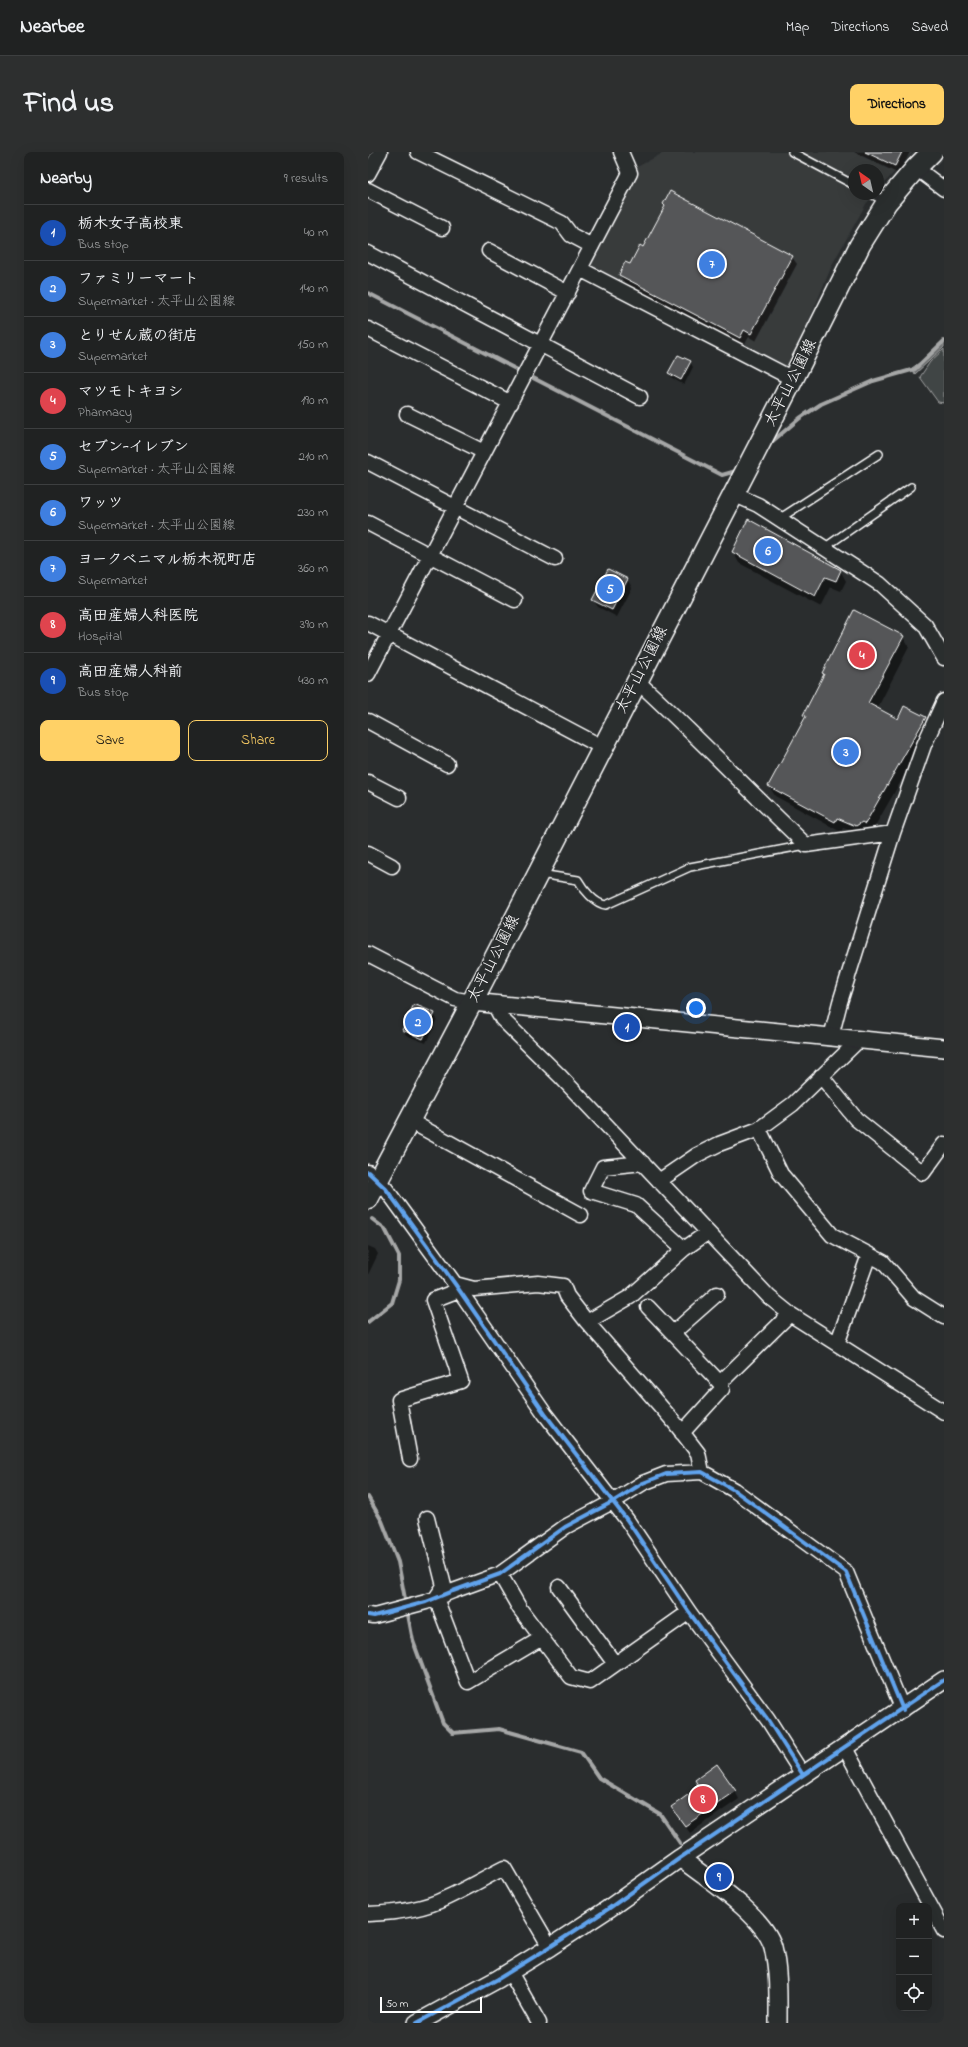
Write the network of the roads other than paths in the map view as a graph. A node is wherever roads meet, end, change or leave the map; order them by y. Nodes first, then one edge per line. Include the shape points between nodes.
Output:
1 (380, 152) edge
2 (418, 152) edge
3 (621, 152) edge
4 (792, 152) edge
5 (932, 152) edge
6 (916, 168) junction
7 (368, 174) edge
8 (848, 182) edge
9 (944, 189) edge
10 (368, 190) edge
11 (884, 194) edge
12 (878, 200) edge
13 (442, 228) dead end
14 (592, 246) junction
15 (488, 251) dead end
16 (368, 253) edge
17 (580, 269) junction
18 (568, 293) junction
19 (368, 329) edge
20 (541, 345) junction
21 (793, 379) junction
22 (640, 397) dead end
23 (511, 403) junction
24 (408, 414) dead end
25 (484, 452) junction
26 (879, 454) dead end
27 (368, 462) edge
28 (911, 487) dead end
29 (733, 494) junction
30 (455, 508) junction
31 (779, 520) junction
32 (368, 524) edge
33 (824, 548) junction
34 (430, 557) junction
35 (555, 559) dead end
36 (515, 600) dead end
37 (368, 623) edge
38 (389, 634) junction
39 (944, 658) edge
40 (368, 674) edge
41 (637, 681) junction
42 (944, 701) edge
43 (368, 721) edge
44 (602, 747) junction
45 (447, 764) dead end
46 (368, 782) edge
47 (399, 798) dead end
48 (893, 833) junction
49 (806, 845) junction
50 (368, 853) edge
51 (392, 866) dead end
52 (538, 873) junction
53 (368, 954) edge
54 (472, 1002) junction
55 (494, 1004) junction
56 (831, 1037) junction
57 (859, 1040) junction
58 (944, 1048) edge
59 (822, 1076) junction
60 (410, 1121) junction
61 (759, 1129) junction
62 (944, 1144) edge
63 (643, 1163) junction
64 (373, 1176) edge
65 (659, 1181) junction
66 (368, 1199) edge
67 (581, 1216) dead end
68 (707, 1233) junction
69 (684, 1249) junction
70 (869, 1255) junction
71 (457, 1287) junction
72 (717, 1294) dead end
73 (648, 1307) dead end
74 (790, 1314) junction
75 (944, 1317) edge
76 (587, 1322) junction
77 (673, 1334) junction
78 (837, 1344) junction
79 (720, 1383) junction
80 (944, 1412) edge
81 (682, 1433) junction
82 (410, 1459) dead end
83 (702, 1472) junction
84 (614, 1501) junction
85 (427, 1518) dead end
86 (500, 1574) junction
87 (559, 1587) dead end
88 (436, 1598) junction
89 (689, 1612) junction
90 (368, 1615) edge
91 (542, 1638) junction
92 (616, 1664) junction
93 (944, 1680) edge
94 (903, 1710) junction
95 (845, 1748) junction
96 (803, 1775) junction
97 (680, 1858) junction
98 (368, 1914) edge
99 (944, 1931) edge
100 (550, 1948) junction
101 (510, 1972) junction
102 (417, 2023) edge
103 (540, 2023) edge
104 (778, 2023) edge

1 - 7 street
2 - 14 street via 562,223 571,235
3 - 14 street via 630,173
4 - 8 lane
5 - 6 main road, 太平山公園線
6 - 9 street
6 - 11 main road, 太平山公園線
10 - 13 street
12 - 21 main road, 太平山公園線 via 860,245
14 - 17 street
15 - 18 street
16 - 20 street
17 - 18 street
17 - 21 street
18 - 20 street
19 - 23 street
20 - 22 street
20 - 23 street
21 - 29 main road, 太平山公園線
23 - 25 street
24 - 25 street
25 - 30 street
26 - 31 lane
27 - 30 street
28 - 33 lane
29 - 31 street via 758,505
29 - 41 main road, 太平山公園線
30 - 34 street
30 - 35 street
31 - 33 street
32 - 34 street
33 - 39 street via 880,584 925,625
34 - 36 street
34 - 38 street
37 - 38 street
38 - 40 street
38 - 44 street
41 - 44 main road, 太平山公園線
41 - 49 street
42 - 48 street via 924,745
43 - 45 street
44 - 52 main road, 太平山公園線
46 - 47 street
48 - 49 street
48 - 56 street
49 - 52 lane via 690,867 606,906 600,905 578,880
50 - 51 street
52 - 54 main road, 太平山公園線
53 - 54 street via 455,999
54 - 55 street
54 - 60 main road, 太平山公園線
55 - 56 street
55 - 63 street via 502,1019
56 - 57 street
57 - 58 street
57 - 59 street
59 - 61 street via 793,1104
59 - 62 street via 856,1119 923,1173
60 - 64 main road, 太平山公園線
60 - 67 street
61 - 65 street via 713,1147
61 - 70 street via 781,1174 815,1217 832,1235
63 - 65 street
63 - 69 street via 604,1168 591,1191 636,1205
64 - 66 main road, 太平山公園線
64 - 71 street
65 - 68 street
68 - 69 street
68 - 74 street via 768,1297
69 - 76 street via 630,1297
70 - 75 street via 883,1262 914,1298
70 - 78 street
71 - 76 street via 474,1289 538,1283 563,1286 567,1296
71 - 82 street via 433,1300 461,1381 399,1400
71 - 84 street via 545,1414
72 - 77 street
73 - 77 street
74 - 78 street
74 - 79 street
76 - 81 street
77 - 79 street
78 - 80 street
79 - 81 street via 722,1389
81 - 83 street via 698,1453
83 - 84 street via 666,1474 643,1483
83 - 94 street via 734,1490 846,1572
84 - 86 street via 565,1527
84 - 89 street
85 - 88 street via 444,1586
86 - 88 street
86 - 91 street via 520,1609
87 - 92 street
88 - 90 street via 374,1616
88 - 91 street via 468,1682
89 - 92 street
89 - 96 street via 768,1720
91 - 92 street via 571,1677 590,1682
93 - 94 street
94 - 95 street
95 - 96 street
95 - 99 street
96 - 97 street
97 - 100 street
97 - 104 street via 746,1910 762,1927 772,1946 777,1969
98 - 100 street via 416,1908 445,1899 504,1868
100 - 101 street
101 - 102 street
101 - 103 street

